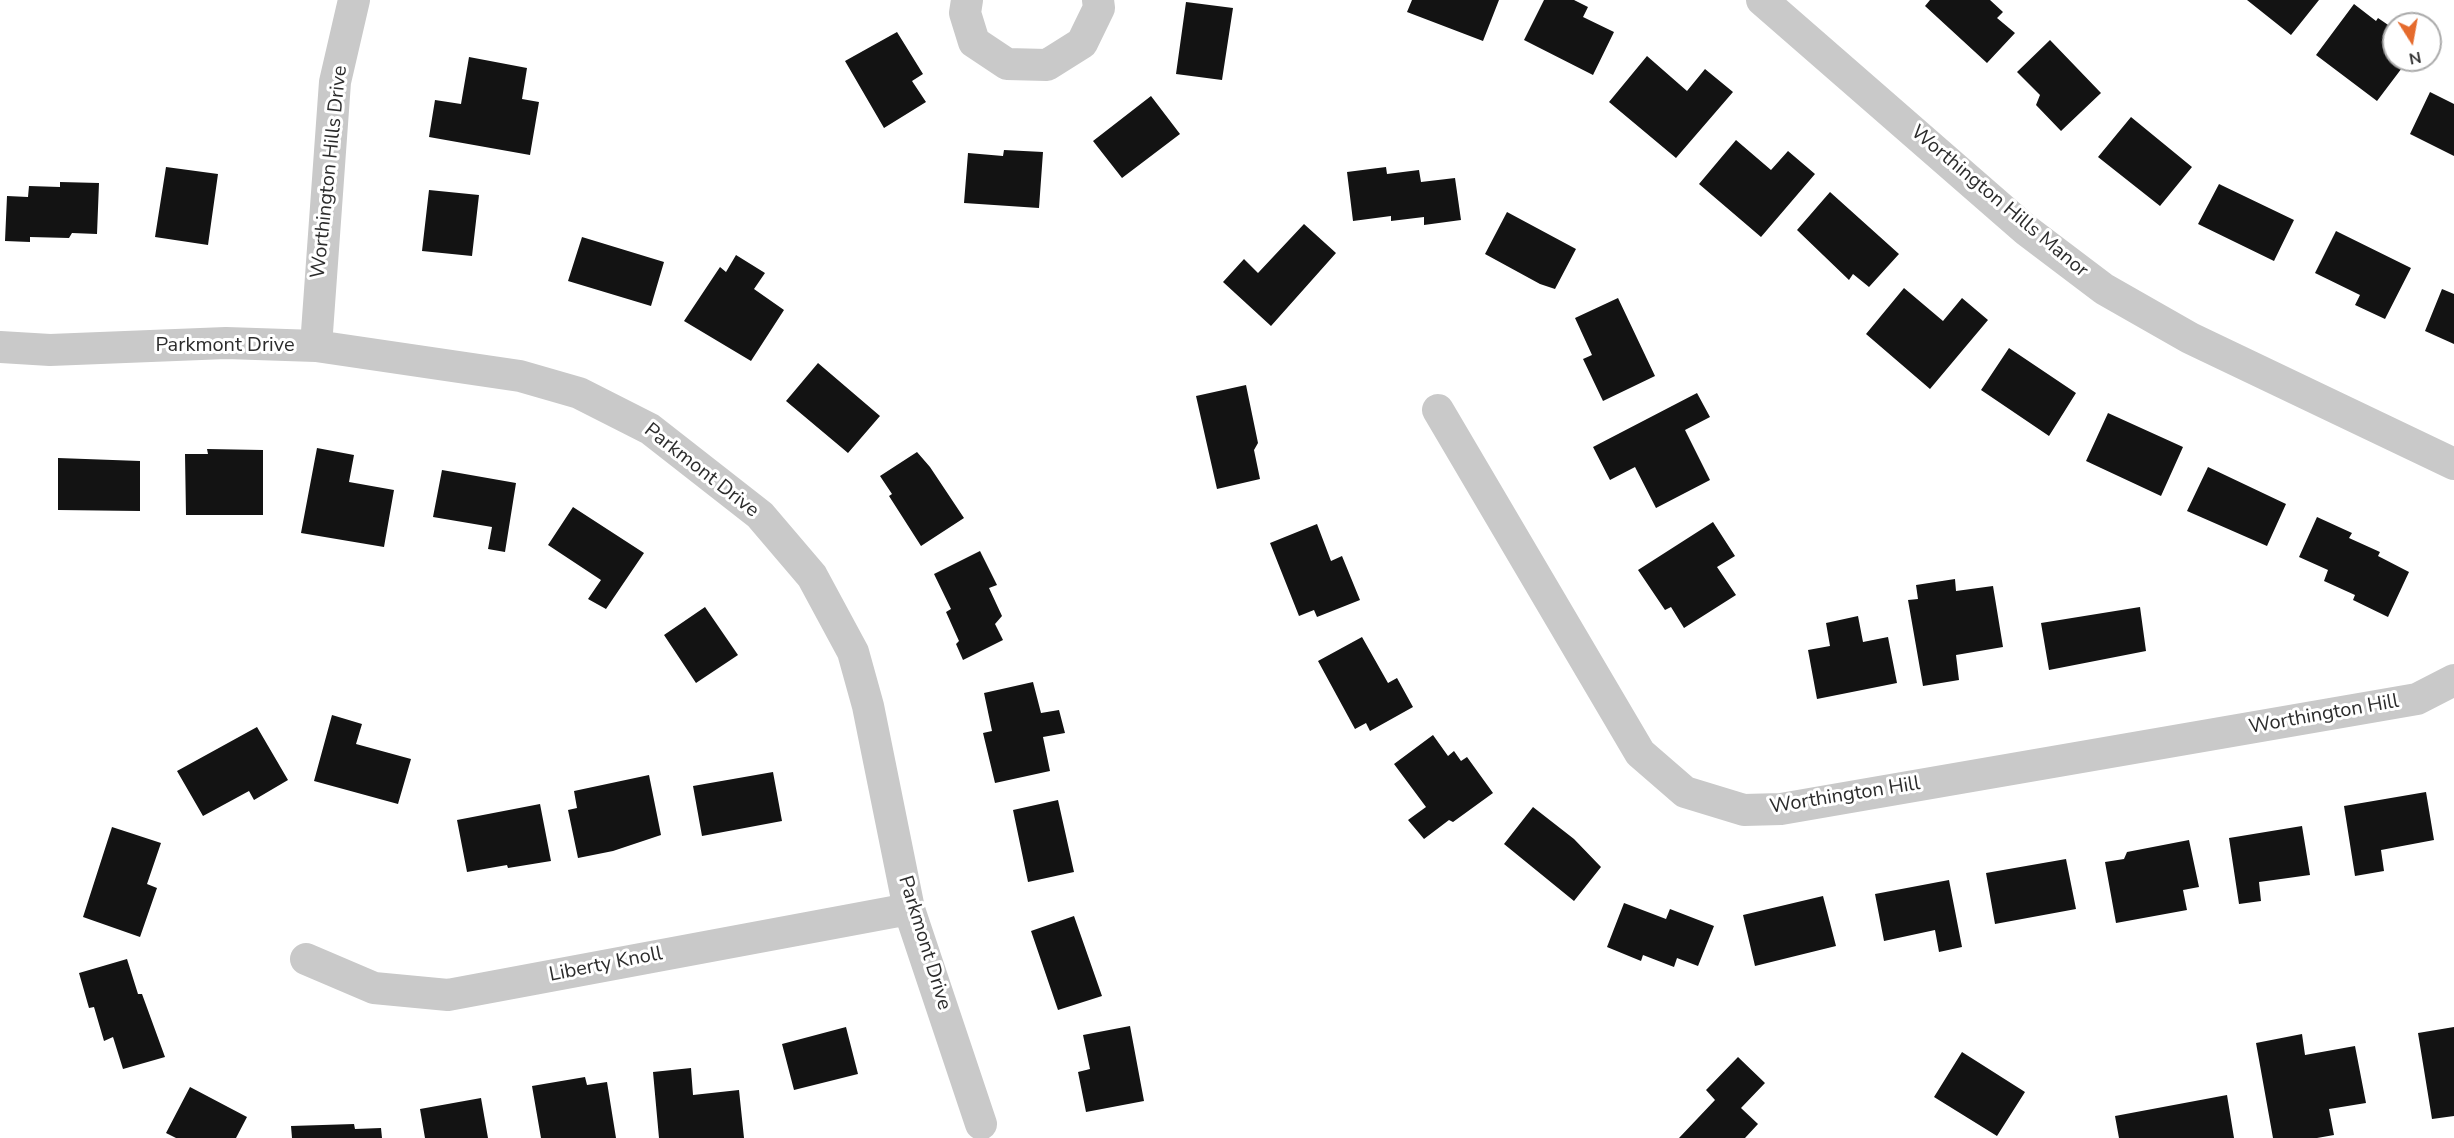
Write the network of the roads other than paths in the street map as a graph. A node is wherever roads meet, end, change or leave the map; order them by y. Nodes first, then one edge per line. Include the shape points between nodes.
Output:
1 (354, 0) edge
2 (967, 0) edge
3 (1098, 0) edge
4 (1762, 0) edge
5 (316, 346) junction
6 (0, 347) edge
7 (1438, 410) dead end
8 (2454, 465) edge
9 (2454, 680) edge
10 (909, 909) junction
11 (306, 959) dead end
12 (981, 1124) dead end

1 - 5 street, Worthington Hills Drive via 335,82
2 - 3 street via 965,13 974,42 1007,64 1047,65 1082,44 1099,8
4 - 8 street, Worthington Hills Manor via 2026,230 2104,289 2190,338
5 - 6 street, Parkmont Drive via 226,343 50,350
5 - 10 street, Parkmont Drive via 520,376 579,393 650,429 760,515 812,576 853,652 868,706
7 - 9 street, Worthington Hill via 1640,753 1685,792 1743,810 1781,809 2417,699
10 - 11 street, Liberty Knoll via 448,995 374,988
10 - 12 street, Parkmont Drive

